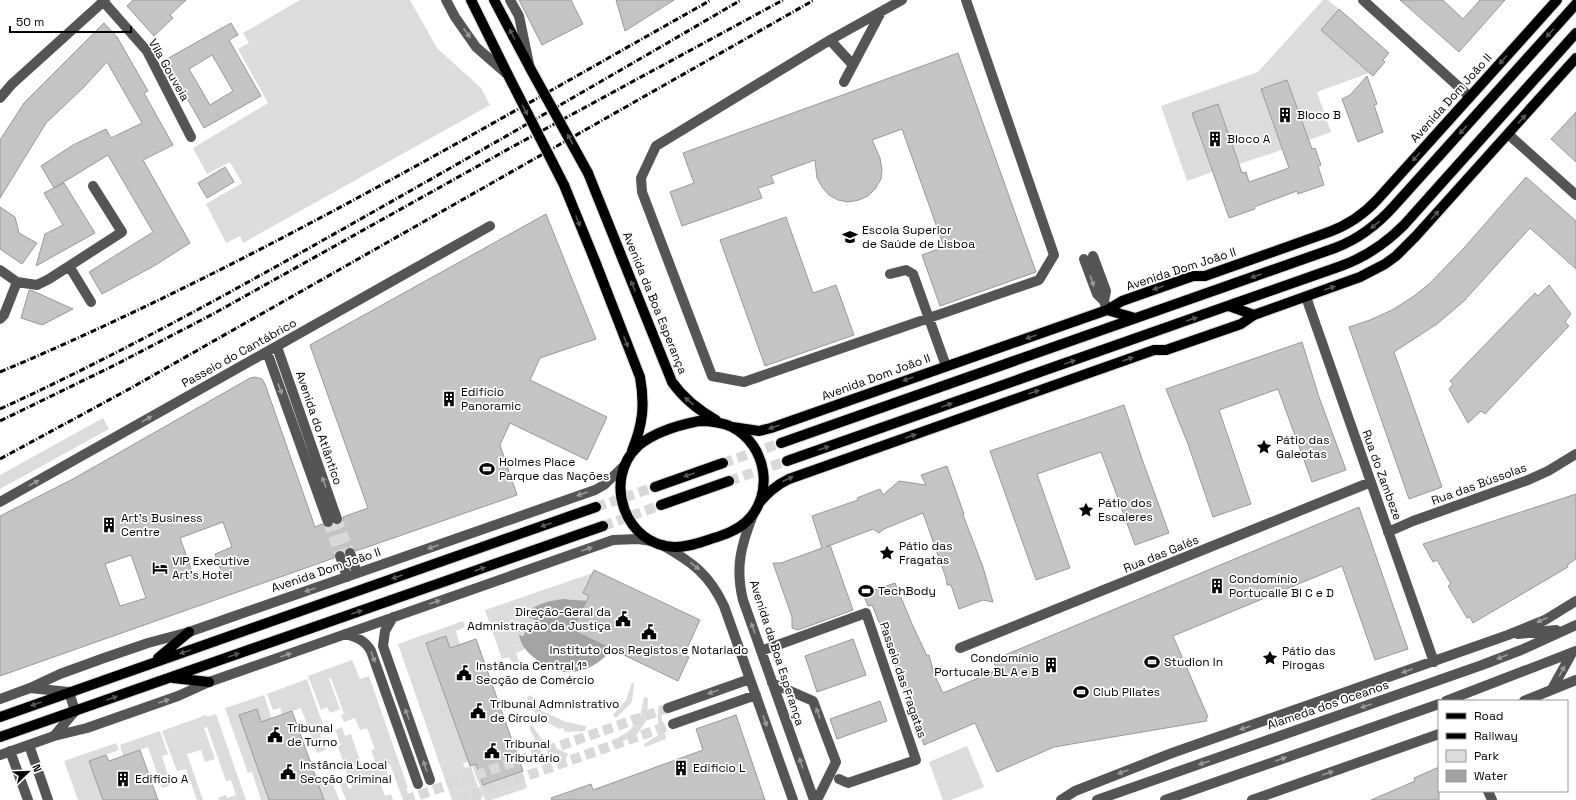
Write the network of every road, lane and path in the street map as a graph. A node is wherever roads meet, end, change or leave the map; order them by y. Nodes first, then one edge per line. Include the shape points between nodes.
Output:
1 (103, 0) edge
2 (446, 0) edge
3 (471, 0) edge
4 (494, 0) edge
5 (510, 0) edge
6 (902, 0) edge
7 (966, 0) edge
8 (1363, 0) edge
9 (1557, 0) edge
10 (1576, 4) edge
11 (882, 12) junction
12 (1576, 33) edge
13 (830, 40) junction
14 (1576, 58) edge
15 (853, 65) junction
16 (530, 68) junction
17 (508, 75) junction
18 (844, 82) dead end
19 (1470, 97) junction
20 (0, 98) edge
21 (1508, 134) junction
22 (191, 137) dead end
23 (93, 186) dead end
24 (1576, 195) edge
25 (490, 226) dead end
26 (1089, 257) dead end
27 (69, 266) junction
28 (0, 270) edge
29 (890, 274) dead end
30 (17, 282) junction
31 (1306, 297) junction
32 (91, 302) dead end
33 (1106, 305) junction
34 (1229, 306) junction
35 (1254, 315) junction
36 (1135, 318) junction
37 (0, 319) edge
38 (930, 319) junction
39 (277, 347) junction
40 (267, 352) junction
41 (946, 366) junction
42 (722, 423) junction
43 (732, 427) junction
44 (781, 442) tunnel mouth
45 (1576, 454) edge
46 (630, 455) junction
47 (788, 461) tunnel mouth
48 (723, 463) tunnel mouth
49 (625, 465) junction
50 (729, 481) tunnel mouth
51 (1370, 482) junction
52 (654, 487) tunnel mouth
53 (0, 502) edge
54 (759, 504) junction
55 (661, 505) tunnel mouth
56 (596, 507) tunnel mouth
57 (753, 513) junction
58 (603, 526) tunnel mouth
59 (1388, 532) junction
60 (652, 541) junction
61 (662, 545) junction
62 (345, 555) tunnel mouth
63 (352, 575) junction
64 (1576, 601) edge
65 (393, 617) junction
66 (1576, 625) edge
67 (1566, 630) junction
68 (189, 632) junction
69 (345, 634) junction
70 (1508, 635) junction
71 (960, 648) dead end
72 (761, 651) junction
73 (1574, 652) edge
74 (1434, 662) junction
75 (152, 663) junction
76 (169, 678) junction
77 (750, 679) junction
78 (1576, 680) edge
79 (209, 682) junction
80 (772, 683) junction
81 (30, 688) junction
82 (1552, 689) junction
83 (69, 692) junction
84 (756, 695) junction
85 (0, 697) edge
86 (1449, 700) edge
87 (1526, 700) edge
88 (1438, 704) edge
89 (668, 708) tunnel mouth
90 (75, 711) junction
91 (0, 716) edge
92 (673, 724) tunnel mouth
93 (1438, 734) edge
94 (54, 736) junction
95 (0, 737) edge
96 (29, 745) junction
97 (10, 751) junction
98 (0, 755) edge
99 (839, 779) dead end
100 (430, 780) dead end
101 (418, 784) dead end
102 (28, 800) edge
103 (48, 800) edge
104 (793, 800) edge
105 (814, 800) edge
106 (817, 800) edge
107 (1061, 800) edge
108 (1097, 800) edge
109 (1165, 800) edge
110 (1252, 800) edge

1 - 20 street
1 - 22 street, Vila Gouveia via 147,51
2 -> 17 street via 476,47
3 - 17 main road
16 -> 4 main road, Avenida da Boa Esperança
5 - 16 street via 518,16
6 - 11 street
7 - 38 street via 1054,255 1039,280
8 - 19 street
9 -> 19 main road, Avenida Dom João II
10 -> 36 main road via 1382,220 1364,234 1335,248
11 - 13 street
11 - 15 street
12 - 34 main road via 1409,219 1385,242 1353,262
13 - 15 street
13 - 38 street via 656,146 641,178 642,192 712,376 744,382
21 -> 14 main road
15 - 18 street
42 -> 16 main road, Avenida da Boa Esperança, bridge via 686,400 672,382 588,173
17 -> 46 main road, bridge via 564,185 640,377 643,392 642,416 638,436
19 -> 33 main road, Avenida Dom João II via 1374,204 1347,224 1205,276 1194,276
21 - 24 street
31 -> 21 main road via 1360,277 1396,256
23 - 27 street via 122,232
25 - 39 street, Passeio do Cantábrico
26 - 33 street via 1097,294
27 - 30 street via 37,285
27 - 32 street
28 - 30 street
29 - 38 street via 906,270 913,274
30 - 37 street
31 - 35 main road
31 - 51 street, Rua do Zambeze
33 - 36 main road
33 -> 41 main road, Avenida Dom João II
34 - 35 main road
47 -> 34 main road
54 -> 35 main road via 767,493 788,478 1154,350 1166,350 1241,324
36 - 44 main road
38 - 41 street
39 - 40 street, Passeio do Cantábrico
40 -> 39 street, Avenida do Atlântico via 333,520
53 -> 40 street, Passeio do Cantábrico
41 -> 43 main road, Avenida Dom João II via 771,428 759,430
42 - 43 main road
42 - 46 main road via 711,421 689,424 647,440
43 - 54 main road via 750,441 761,460 764,482
45 - 59 street, Rua das Bússolas via 1528,480
46 - 49 main road
48 -> 52 main road
49 - 60 main road via 620,486 623,508 634,528
49 -> 63 street, Avenida Dom João II via 595,490
50 - 55 main road
51 - 59 street, Rua do Zambeze
51 - 71 street, Rua das Galés
54 - 57 main road
56 -> 75 main road, Avenida Dom João II
57 - 61 main road via 737,528 695,545
72 -> 57 street, Avenida da Boa Esperança via 743,600 738,569 745,533
76 -> 58 main road
59 - 74 street, Rua do Zambeze
60 - 61 main road
65 -> 60 street via 613,540 638,538
61 -> 77 street via 682,556 699,570 718,592
62 - 63 street
63 -> 68 street, Avenida Dom João II
64 -> 70 street, Alameda dos Oceanos via 1545,620
65 - 69 street
100 -> 65 street via 383,646 385,631
66 - 67 street, Alameda dos Oceanos
67 - 70 street, Alameda dos Oceanos
67 -> 108 street, Alameda dos Oceanos via 1482,665
68 - 75 main road
68 - 81 street, Avenida Dom João II via 88,664
79 -> 69 street
69 -> 101 street via 362,640 371,651
70 - 74 street, Alameda dos Oceanos
72 - 80 street, Avenida da Boa Esperança
72 - 99 street, Passeio das Fragatas via 866,613 916,760 848,783
82 -> 73 street
73 - 86 street
74 -> 107 street, Alameda dos Oceanos via 1172,753 1075,791
75 - 83 main road, Avenida Dom João II
76 - 79 main road
90 -> 76 main road
77 - 84 street
77 -> 89 street
78 - 82 street
94 -> 79 street via 94,726
105 -> 80 street, Avenida da Boa Esperança
106 -> 80 street via 836,762 814,701
81 - 83 street, Avenida Dom João II
81 - 85 street, Avenida Dom João II
82 - 87 street
83 - 90 street
83 -> 91 main road, Avenida Dom João II
84 - 92 street
84 -> 104 street
109 -> 88 street
90 - 94 street
90 - 95 main road
110 -> 93 street
94 - 96 street
96 - 97 street
96 - 103 street
97 - 98 street
97 - 102 street

